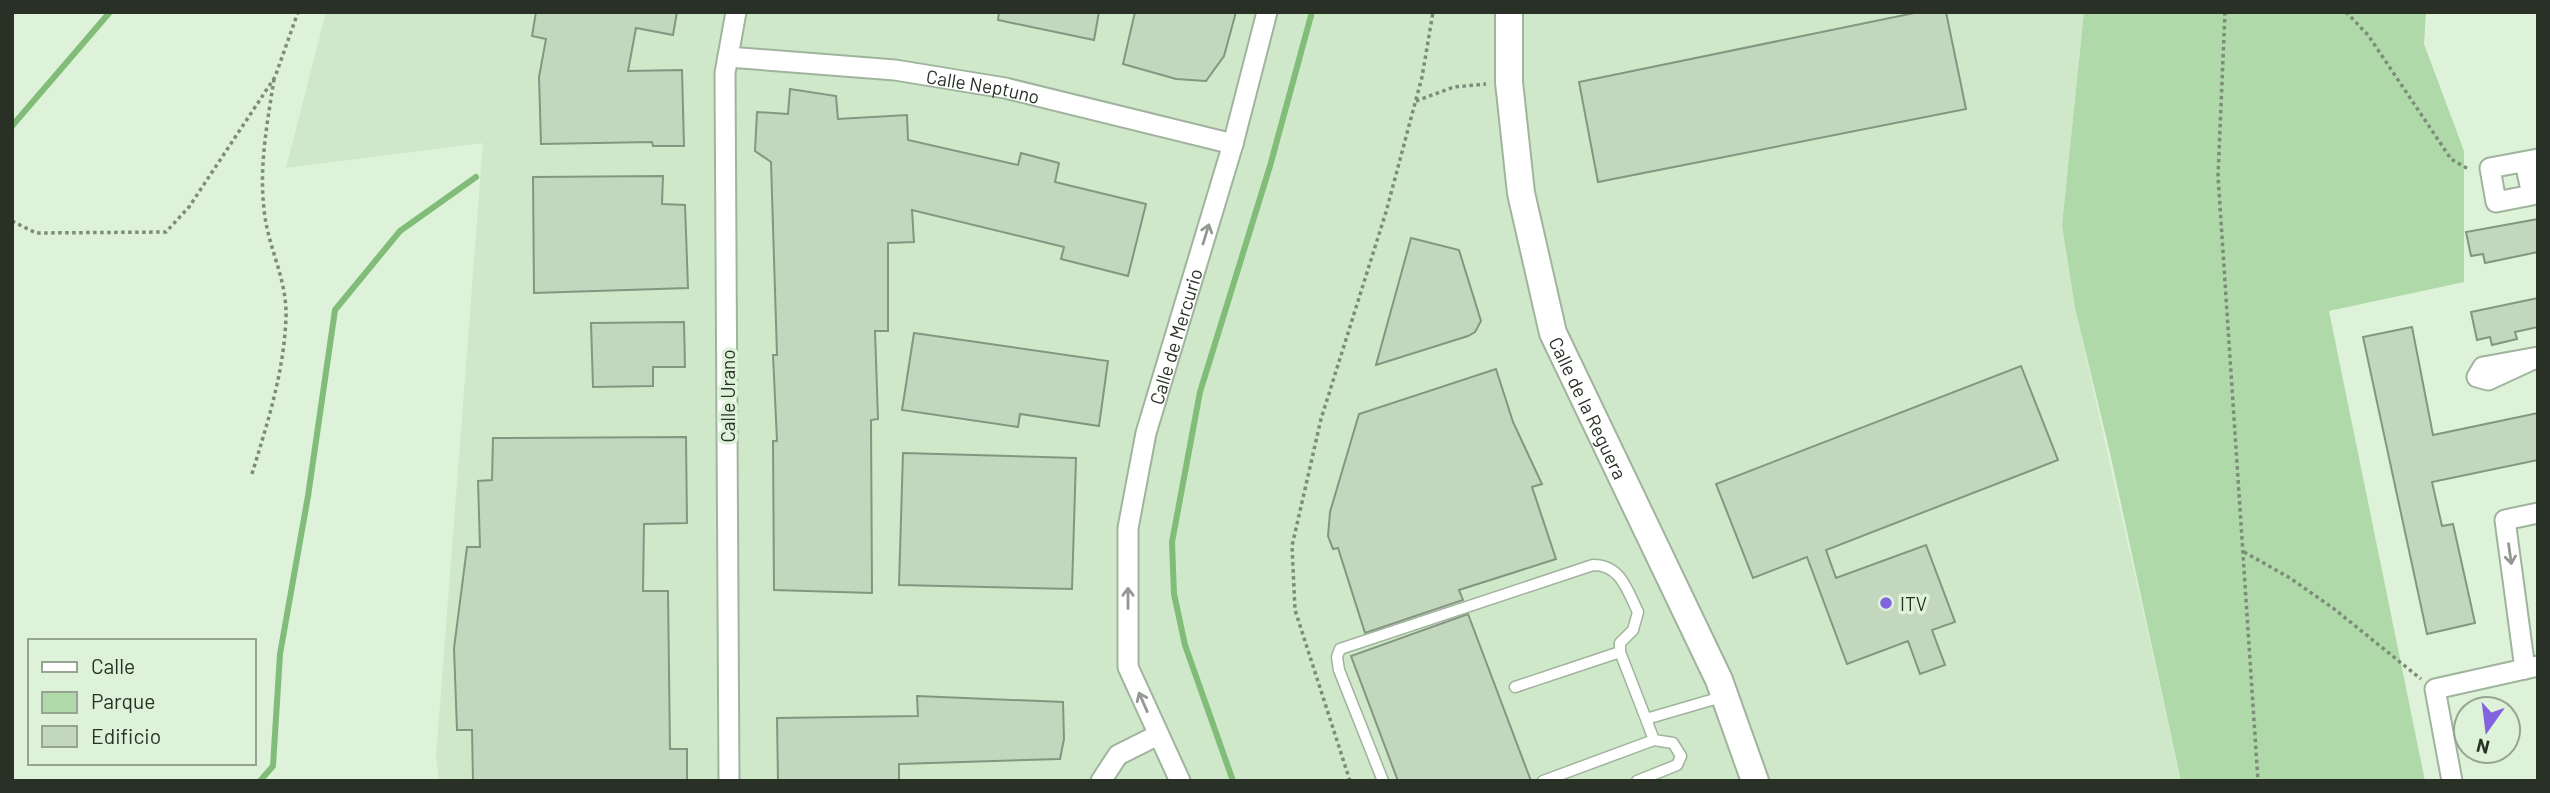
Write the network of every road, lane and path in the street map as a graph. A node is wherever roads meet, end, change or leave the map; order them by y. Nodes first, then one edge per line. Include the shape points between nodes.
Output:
1 (298, 12) edge
2 (736, 12) edge
3 (1267, 12) edge
4 (1433, 12) edge
5 (1509, 12) edge
6 (2225, 12) edge
7 (2346, 12) edge
8 (728, 57) junction
9 (275, 77) junction
10 (1509, 82) junction
11 (1415, 101) junction
12 (1233, 144) junction
13 (2531, 160) edge
14 (2490, 169) junction
15 (12, 221) edge
16 (252, 474) dead end
17 (2538, 513) edge
18 (2244, 552) junction
19 (1620, 652) junction
20 (2531, 667) edge
21 (1515, 687) dead end
22 (2435, 689) junction
23 (1725, 696) junction
24 (1646, 719) junction
25 (1158, 735) junction
26 (1654, 740) junction
27 (730, 781) edge
28 (1101, 781) edge
29 (1180, 781) edge
30 (1350, 781) edge
31 (1382, 781) edge
32 (1543, 781) edge
33 (1637, 781) edge
34 (1755, 781) edge
35 (2258, 781) edge
36 (2452, 781) edge

1 - 9 path
2 - 8 street, Calle Urano
3 - 12 street, Calle de Mercurio
4 - 11 path
5 - 10 street, Calle de la Reguera
6 - 18 path via 2218,176
7 - 14 path via 2368,35 2451,159 2468,170
8 - 12 street, Calle Neptuno via 895,70 1005,88
8 - 27 street, Calle Urano
9 - 15 path via 189,207 166,232 36,233
9 - 16 path via 262,155 265,219 281,268 286,314 281,380
10 - 11 path via 1454,87
10 - 23 street, Calle de la Reguera via 1521,193 1553,333
11 - 30 path via 1386,212 1321,419 1292,547 1295,610
25 -> 12 street, Calle de Mercurio via 1128,667 1128,528 1146,433
13 - 14 street
13 - 14 street via 2532,195 2496,202
17 -> 20 street via 2505,520
18 - 22 path via 2333,608
18 - 35 path
19 - 21 lane
19 - 24 lane
19 - 31 lane via 1620,643 1633,630 1638,612 1619,573 1606,565 1593,565 1340,649 1339,670
20 - 22 street
22 - 36 street
23 - 24 lane
23 - 34 street, Calle de la Reguera
24 - 26 lane
25 - 28 street via 1118,755
25 - 29 street
26 - 32 lane
26 - 33 lane via 1674,743 1680,761

